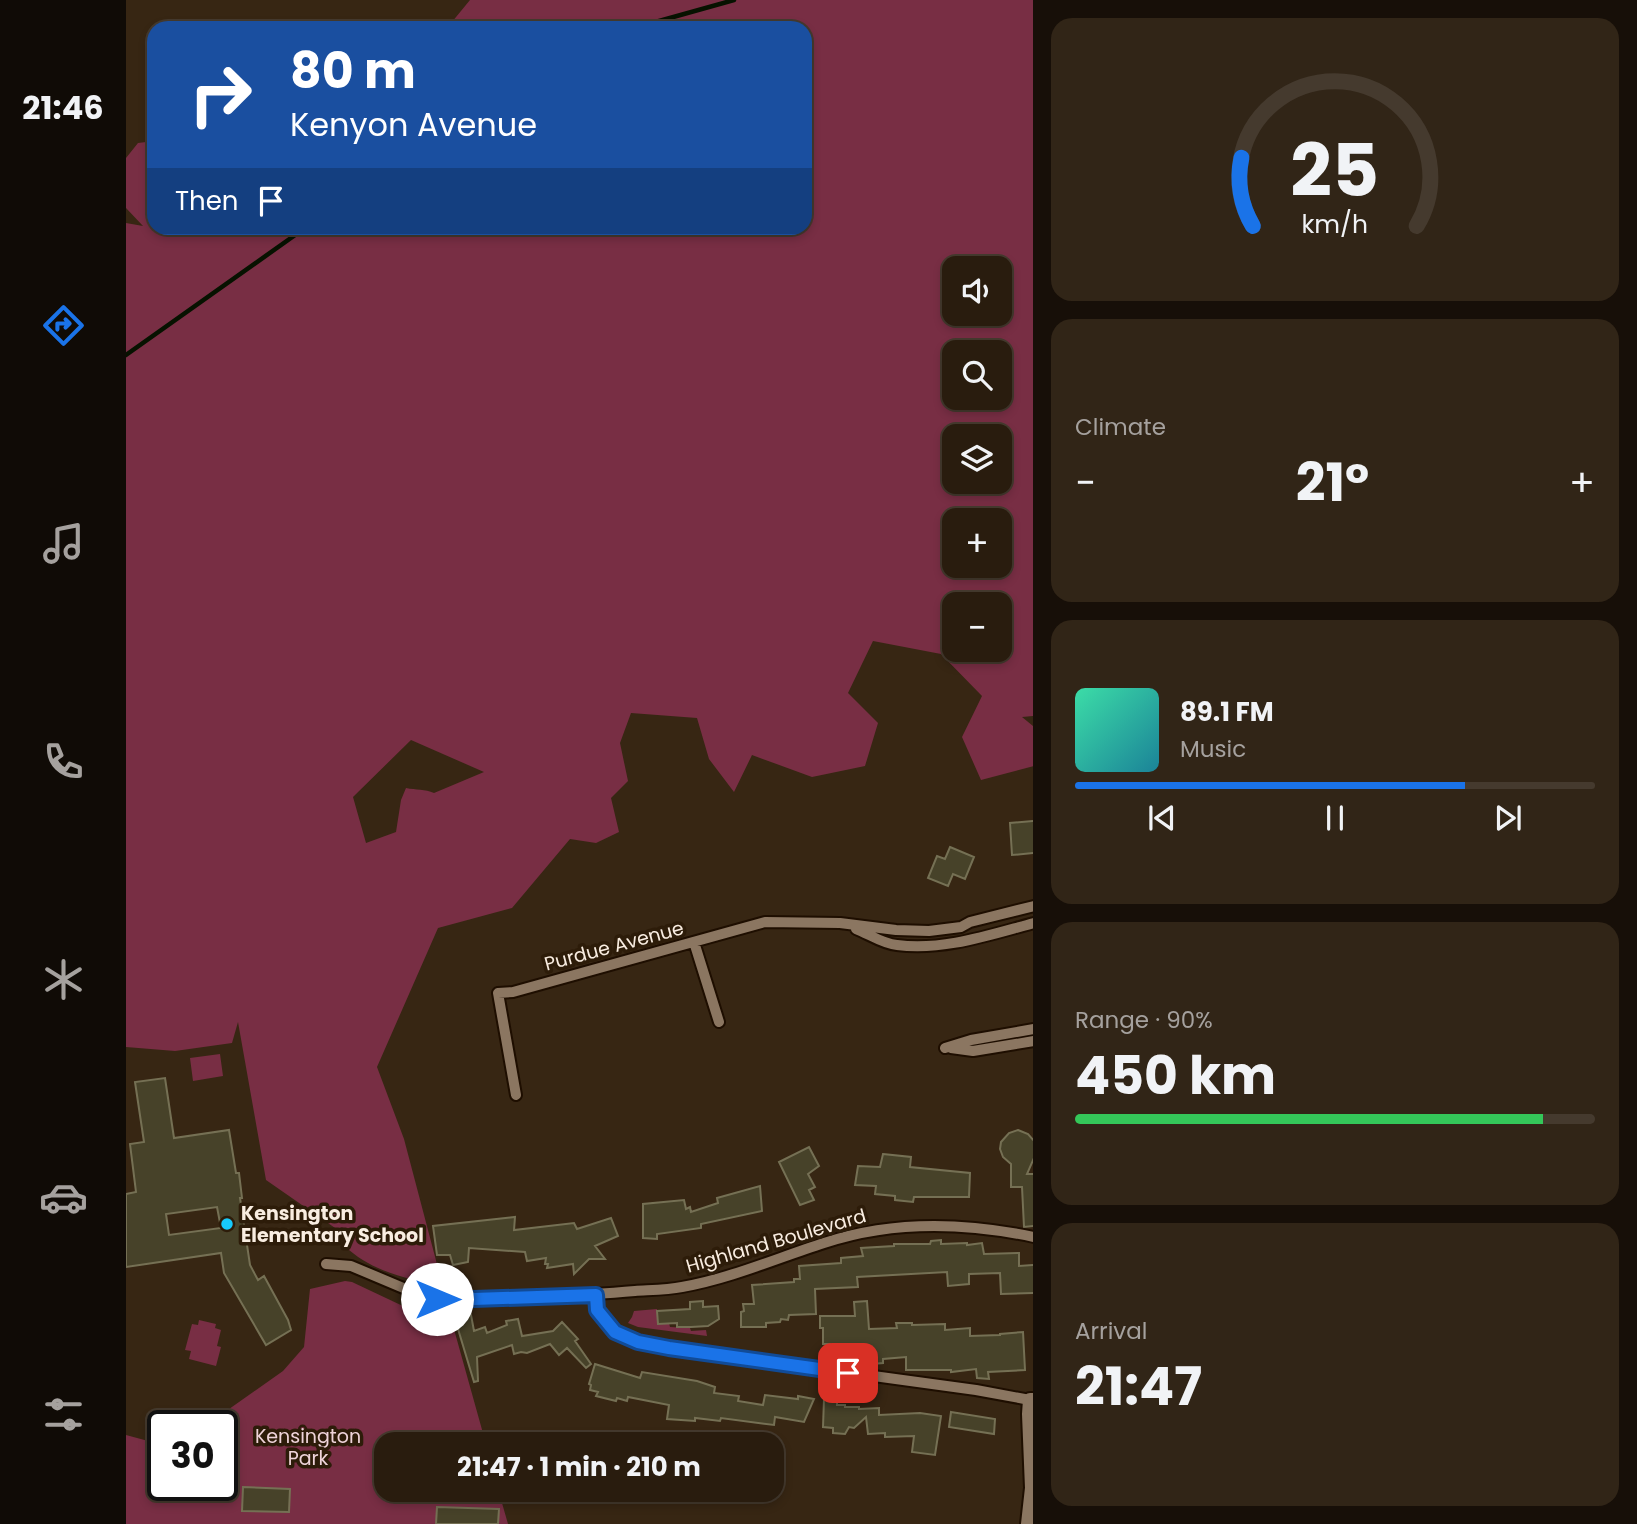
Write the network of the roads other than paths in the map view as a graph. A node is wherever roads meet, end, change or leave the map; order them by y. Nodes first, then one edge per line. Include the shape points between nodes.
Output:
1 (1033, 906) edge
2 (840, 923) junction
3 (1033, 923) edge
4 (695, 942) junction
5 (719, 1022) dead end
6 (1033, 1029) edge
7 (1033, 1041) edge
8 (516, 1095) dead end
9 (1033, 1237) edge
10 (326, 1264) dead end
11 (596, 1295) junction
12 (1032, 1400) edge
13 (1033, 1488) edge
14 (1028, 1524) edge

1 - 2 street, Purdue Avenue via 961,927 929,931
2 - 3 street, Purdue Avenue via 894,945 936,946
2 - 4 street, Purdue Avenue via 765,922
4 - 5 street
4 - 8 street, Purdue Avenue via 498,993
6 - 7 street via 945,1048 973,1051
9 - 11 street, Highland Boulevard via 930,1224 878,1229 825,1242 738,1274 681,1287
10 - 11 street, Highland Boulevard via 351,1266 420,1295 444,1300
11 - 12 street via 597,1310 615,1332 638,1342
12 - 13 street
13 - 14 street

